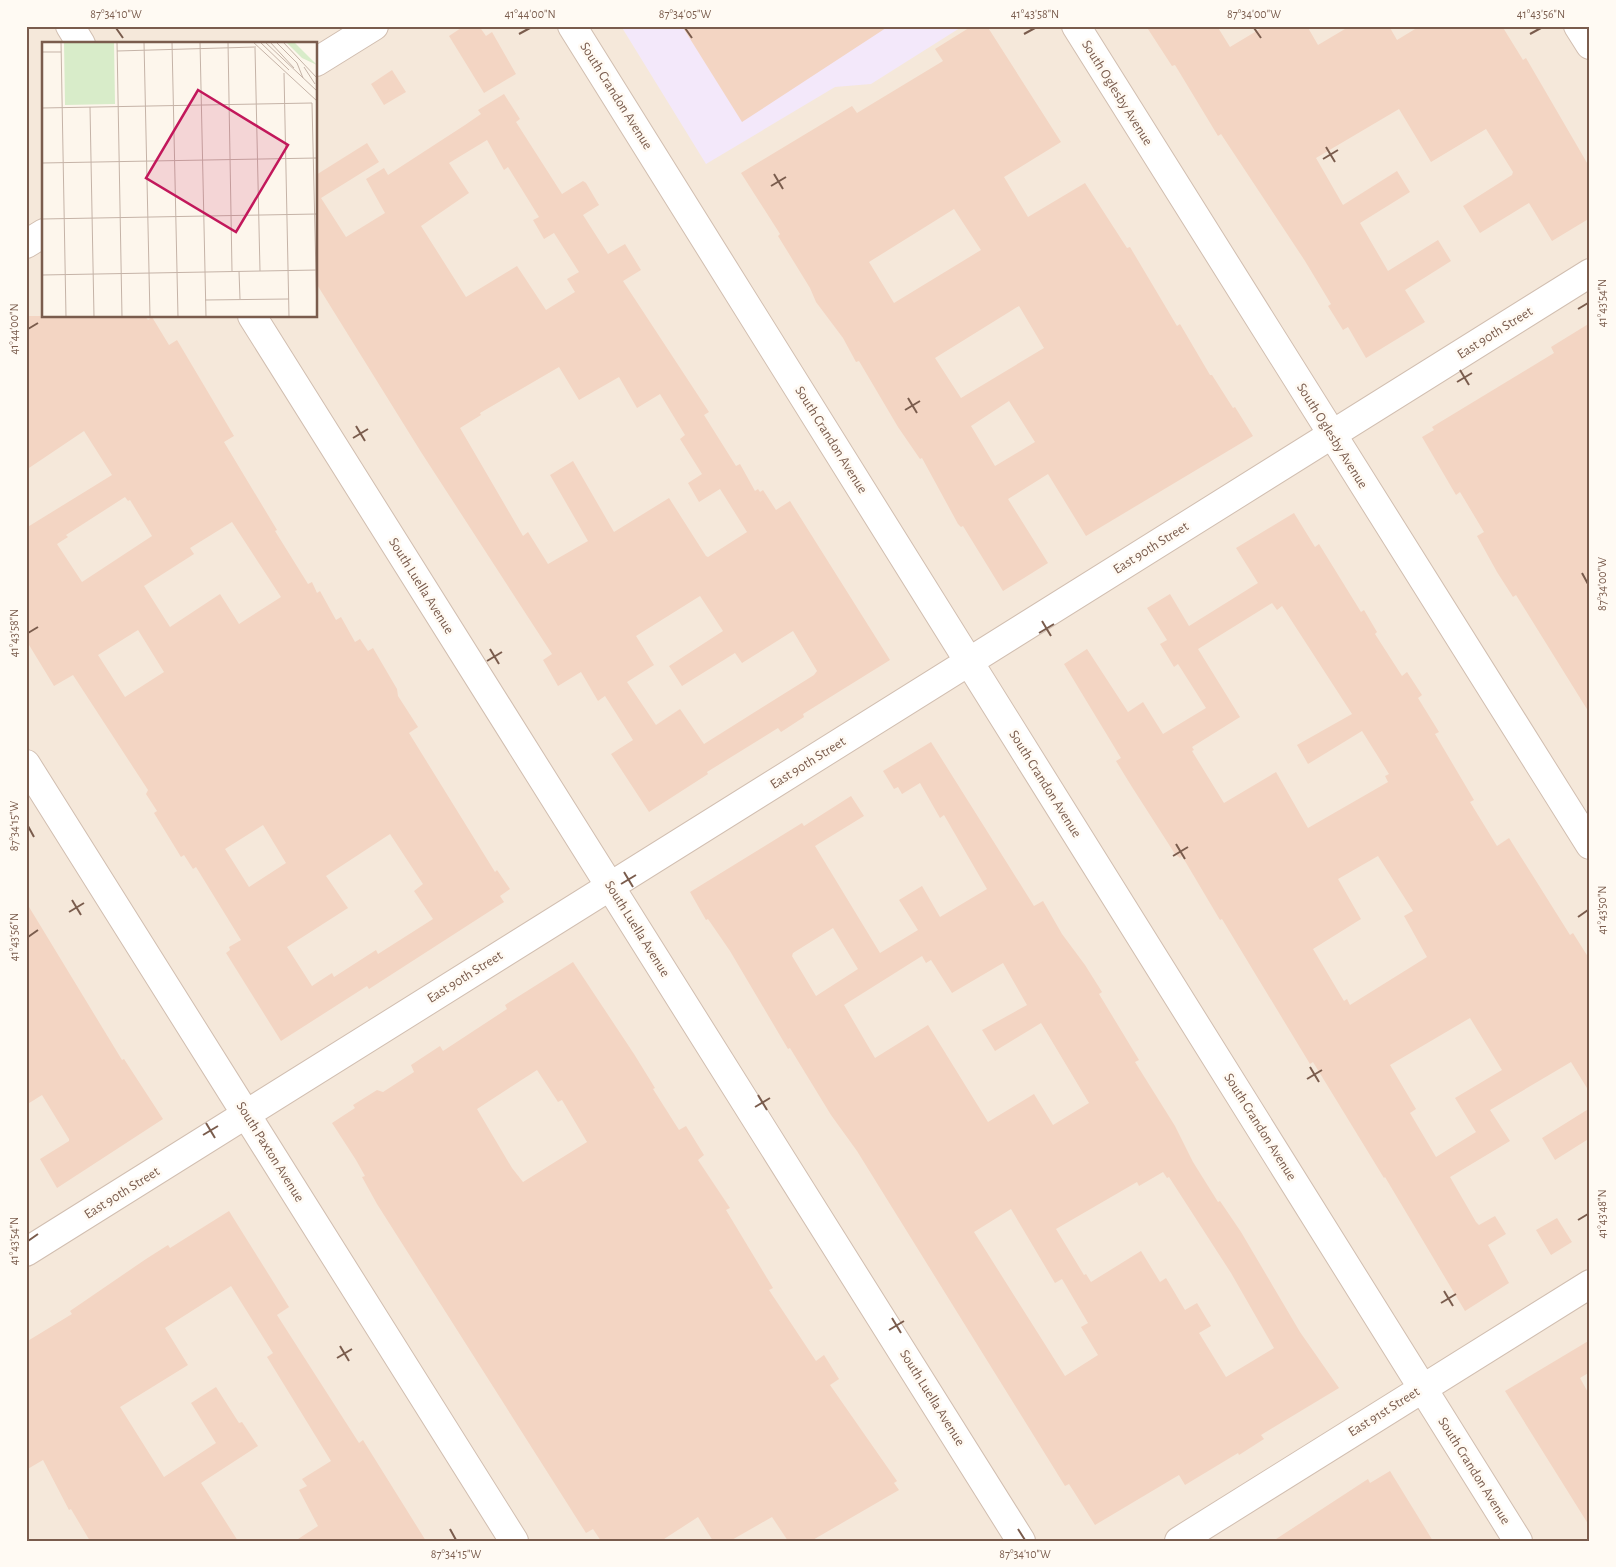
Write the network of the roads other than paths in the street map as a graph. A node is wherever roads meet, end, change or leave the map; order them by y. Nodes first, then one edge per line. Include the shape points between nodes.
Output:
1 (70, 26) edge
2 (374, 26) edge
3 (572, 26) edge
4 (1076, 26) edge
5 (1578, 26) edge
6 (79, 42) edge
7 (1590, 45) edge
8 (318, 61) edge
9 (42, 234) edge
10 (26, 244) edge
11 (1590, 273) edge
12 (253, 318) edge
13 (1332, 434) junction
14 (969, 662) junction
15 (26, 764) edge
16 (1590, 845) edge
17 (610, 886) junction
18 (246, 1114) junction
19 (26, 1252) edge
20 (1590, 1284) edge
21 (1423, 1388) junction
22 (514, 1541) edge
23 (1022, 1541) edge
24 (1179, 1541) edge
25 (1518, 1541) edge

1 - 6 street
2 - 8 street
3 - 14 street, South Crandon Avenue
4 - 13 street, South Oglesby Avenue
5 - 7 street
9 - 10 street
11 - 13 street, East 90th Street
12 - 17 street, South Luella Avenue
13 - 14 street, East 90th Street
13 - 16 street, South Oglesby Avenue
14 - 17 street, East 90th Street
14 - 21 street, South Crandon Avenue
15 - 18 street, South Paxton Avenue
17 - 18 street, East 90th Street
17 - 23 street, South Luella Avenue
18 - 19 street, East 90th Street
18 - 22 street, South Paxton Avenue
20 - 21 street, East 91st Street
21 - 24 street, East 91st Street
21 - 25 street, South Crandon Avenue

